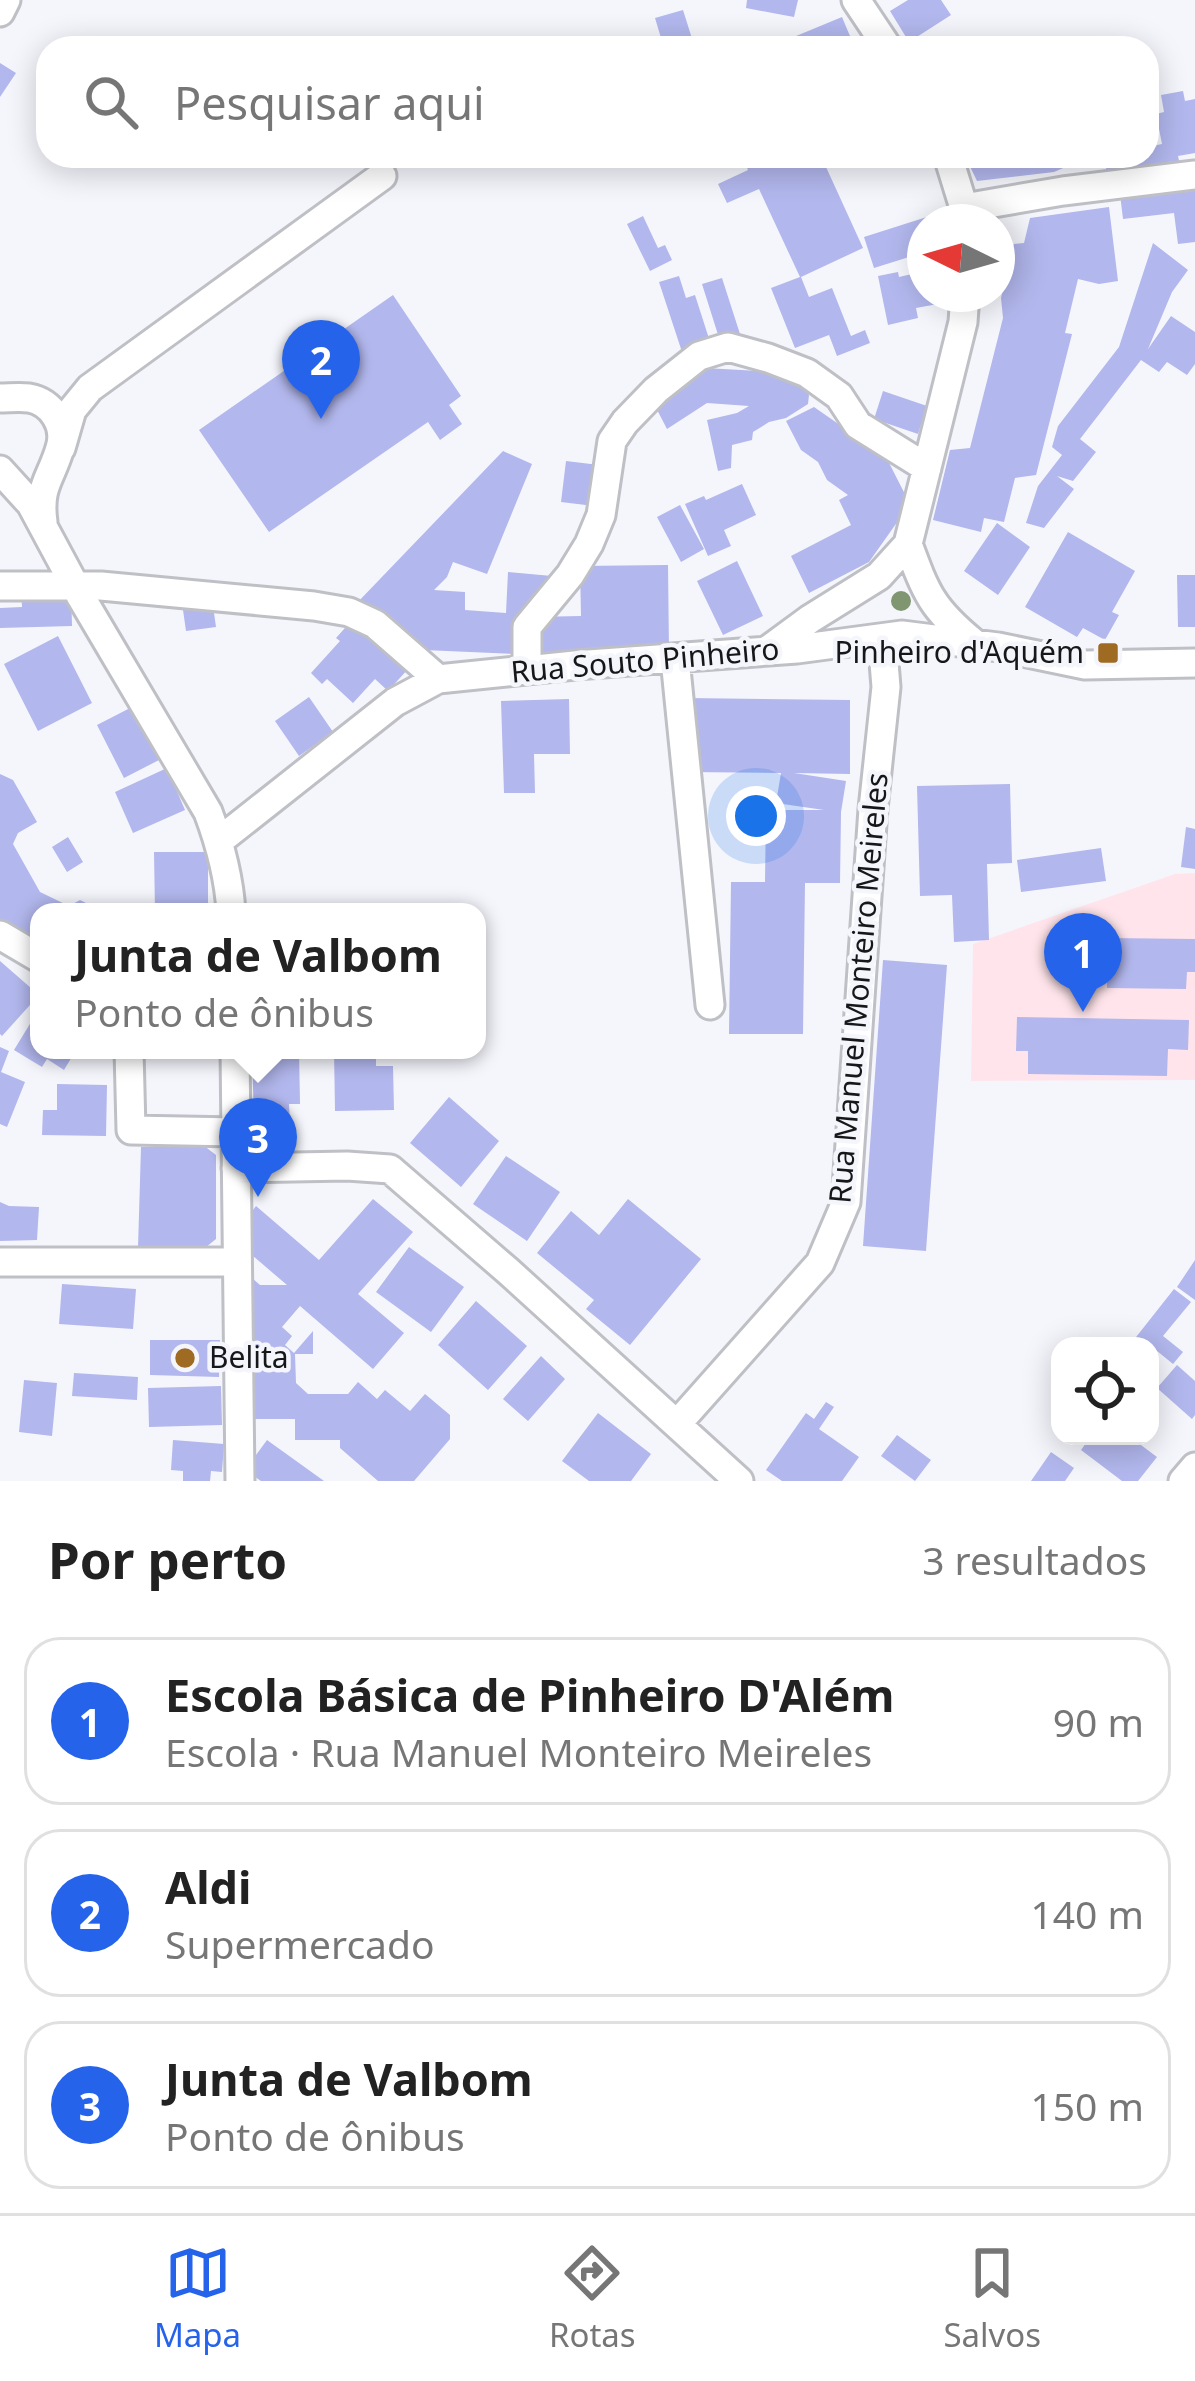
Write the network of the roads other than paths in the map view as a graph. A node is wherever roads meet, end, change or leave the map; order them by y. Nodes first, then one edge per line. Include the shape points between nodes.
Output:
1 (6, 0) edge
2 (856, 0) edge
3 (0, 12) edge
4 (880, 36) edge
5 (952, 168) edge
6 (1195, 175) edge
7 (382, 176) dead end
8 (963, 204) edge
9 (1010, 204) edge
10 (964, 312) edge
11 (99, 380) junction
12 (12, 400) edge
13 (58, 454) junction
14 (927, 468) junction
15 (0, 470) edge
16 (46, 532) junction
17 (908, 544) junction
18 (0, 586) edge
19 (75, 586) junction
20 (883, 638) junction
21 (976, 644) junction
22 (765, 652) junction
23 (675, 659) junction
24 (1195, 663) edge
25 (527, 670) junction
26 (438, 679) junction
27 (219, 841) junction
28 (231, 903) edge
29 (0, 935) edge
30 (30, 953) edge
31 (710, 1004) dead end
32 (129, 1059) edge
33 (235, 1059) edge
34 (236, 1132) junction
35 (236, 1168) junction
36 (0, 1262) edge
37 (237, 1262) junction
38 (676, 1424) junction
39 (1195, 1467) edge
40 (240, 1481) edge
41 (739, 1481) edge
42 (1183, 1481) edge

1 - 3 street
2 - 4 street
5 - 8 street
6 - 9 street
7 - 11 street
10 - 14 street
11 - 12 street via 67,395
11 - 13 street via 72,410
12 - 13 street via 43,403 60,422
13 - 15 street via 35,475
13 - 16 street via 42,499
14 - 17 street
14 - 25 street via 858,425 839,396 807,373 728,346 699,356 612,441 590,544 527,627
15 - 16 street
16 - 19 street
17 - 21 street via 931,601
17 - 22 street via 880,576
18 - 19 street
19 - 26 street via 349,612 375,624
19 - 27 street
20 - 21 street, Rua Souto Pinheiro
20 - 22 street, Rua Souto Pinheiro
20 - 38 street, Rua Manuel Monteiro Meireles via 886,687 846,1202 820,1263
21 - 24 street, Rua Souto Pinheiro via 1085,665
22 - 23 street, Rua Souto Pinheiro
23 - 25 street, Rua Souto Pinheiro
23 - 31 street
25 - 26 street, Rua Souto Pinheiro
26 - 27 street, Rua Souto Pinheiro via 395,701
27 - 28 street
29 - 30 street
32 - 34 street via 131,1130
33 - 34 street
34 - 35 street
35 - 37 street
35 - 38 street via 390,1169
36 - 37 street
37 - 40 street
38 - 41 street
39 - 42 street

